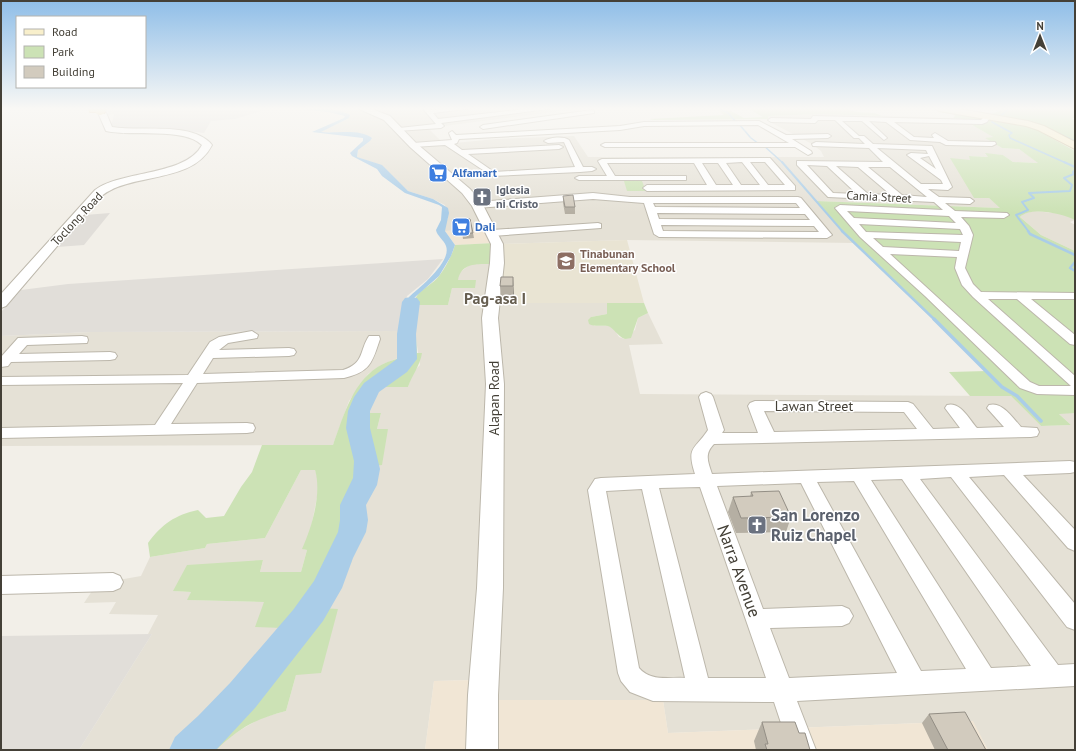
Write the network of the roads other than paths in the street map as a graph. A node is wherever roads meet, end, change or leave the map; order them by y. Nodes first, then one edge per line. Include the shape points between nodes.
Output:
1 (205, 143) edge
2 (477, 143) edge
3 (568, 143) edge
4 (867, 143) edge
5 (977, 143) edge
6 (449, 144) junction
7 (798, 144) joint
8 (816, 144) dead end
9 (992, 144) dead end
10 (413, 145) joint
11 (605, 145) joint
12 (871, 146) junction
13 (571, 150) junction
14 (461, 152) junction
15 (520, 152) junction
16 (749, 153) dead end
17 (793, 153) dead end
18 (865, 154) dead end
19 (880, 155) junction
20 (932, 156) junction
21 (469, 158) junction
22 (744, 160) junction
23 (697, 161) junction
24 (721, 161) junction
25 (561, 162) dead end
26 (576, 162) junction
27 (828, 163) junction
28 (494, 164) dead end
29 (860, 164) junction
30 (479, 165) junction
31 (676, 165) junction
32 (892, 165) junction
33 (606, 169) junction
34 (580, 170) junction
35 (592, 170) dead end
36 (565, 171) junction
37 (612, 178) junction
38 (683, 178) junction
39 (944, 179) junction
40 (571, 181) dead end
41 (920, 186) junction
42 (647, 188) dead end
43 (688, 188) junction
44 (713, 188) junction
45 (739, 188) junction
46 (766, 188) junction
47 (584, 196) junction
48 (865, 196) junction
49 (900, 198) junction
50 (936, 199) junction
51 (648, 200) junction
52 (970, 201) dead end
53 (476, 205) junction
54 (651, 210) junction
55 (808, 211) junction
56 (953, 213) junction
57 (1004, 215) dead end
58 (851, 221) junction
59 (655, 222) junction
60 (817, 223) junction
61 (598, 226) dead end
62 (964, 226) junction
63 (492, 233) junction
64 (864, 235) junction
65 (967, 239) junction
66 (880, 250) junction
67 (963, 254) junction
68 (977, 295) junction
69 (1019, 296) junction
70 (1061, 296) junction
71 (1075, 296) edge
72 (1, 304) edge
73 (1075, 307) edge
74 (252, 335) dead end
75 (374, 339) dead end
76 (82, 340) dead end
77 (1075, 341) edge
78 (289, 352) dead end
79 (209, 354) junction
80 (110, 356) dead end
81 (4, 361) edge
82 (194, 379) junction
83 (1, 381) edge
84 (1075, 383) edge
85 (1075, 391) edge
86 (706, 397) dead end
87 (952, 408) dead end
88 (994, 408) dead end
89 (247, 428) dead end
90 (160, 430) junction
91 (1, 433) edge
92 (973, 433) junction
93 (929, 434) junction
94 (768, 438) junction
95 (711, 439) junction
96 (1070, 467) dead end
97 (1009, 470) junction
98 (956, 472) junction
99 (907, 474) junction
100 (859, 475) junction
101 (806, 477) junction
102 (706, 481) junction
103 (650, 483) junction
104 (1075, 543) edge
105 (113, 582) dead end
106 (1, 585) edge
107 (842, 616) dead end
108 (756, 619) junction
109 (1075, 620) edge
110 (1075, 675) edge
111 (1052, 676) junction
112 (985, 679) junction
113 (915, 683) junction
114 (700, 690) junction
115 (782, 690) junction
116 (482, 750) edge
117 (803, 750) edge

1 - 72 street, Toclong Road via 206,150 194,160 102,190
2 - 6 street
3 - 13 street
4 - 12 street
5 - 9 street
6 - 10 street
6 - 14 street
7 - 11 street
7 - 17 street via 808,153
8 - 12 street
10 - 53 street, Alapan Road via 459,184
11 - 16 street via 608,150 615,152
12 - 19 street
12 - 20 street via 929,148
13 - 15 street
13 - 26 street
14 - 15 street
14 - 21 street
15 - 21 street
18 - 19 street
19 - 32 street
20 - 39 street
20 - 39 street via 911,155
21 - 30 street
22 - 24 street
22 - 46 street
22 - 46 street via 767,160 792,188
23 - 24 street
23 - 31 street
23 - 44 street
24 - 45 street
25 - 26 street
26 - 34 street
27 - 29 street
27 - 48 street
27 - 48 street, Camia Street via 800,163 831,194
28 - 30 street
29 - 32 street
29 - 49 street
30 - 36 street via 492,174
31 - 33 street
31 - 33 street via 602,161
31 - 38 street
32 - 41 street
33 - 37 street
34 - 35 street
34 - 36 street
36 - 37 street via 569,178
37 - 38 street
38 - 43 street
39 - 41 street via 948,187
40 - 47 street
41 - 50 street
42 - 43 street
43 - 44 street
44 - 45 street
45 - 46 street
47 - 51 street
47 - 53 street
48 - 49 street, Camia Street
49 - 50 street, Camia Street
50 - 52 street, Camia Street
50 - 56 street
51 - 54 street
51 - 55 street via 798,200
53 - 63 street, Alapan Road
54 - 55 street
54 - 59 street
55 - 60 street
56 - 57 street
56 - 58 street via 840,208
56 - 62 street
58 - 62 street
58 - 64 street
59 - 60 street
59 - 60 street via 659,234 827,235
61 - 63 street
62 - 65 street
63 - 116 street, Alapan Road via 497,244 490,318 495,384 490,588
64 - 65 street
64 - 66 street
65 - 67 street
66 - 67 street
66 - 85 street via 1025,384 1037,390
67 - 68 street via 960,268 968,285
68 - 69 street
68 - 84 street
69 - 70 street
69 - 77 street
70 - 71 street
70 - 73 street
74 - 79 street via 224,340 214,345
75 - 82 street via 365,364 357,371 344,374
76 - 81 street via 23,341
78 - 79 street
79 - 82 street
80 - 81 street
82 - 83 street
82 - 90 street
86 - 95 street via 716,430
87 - 92 street
88 - 92 street via 1024,432
89 - 90 street
90 - 91 street
92 - 93 street
93 - 94 street
93 - 94 street, Lawan Street via 908,407 755,406
94 - 95 street
95 - 102 street, Narra Avenue via 700,448 699,453
96 - 97 street
97 - 98 street
97 - 104 street
98 - 99 street
98 - 109 street
99 - 100 street
99 - 111 street
100 - 101 street
100 - 112 street
101 - 102 street
101 - 113 street
102 - 103 street
102 - 108 street, Narra Avenue
103 - 114 street
103 - 114 street via 601,484 597,490 629,673 638,684 653,689
105 - 106 street
107 - 108 street
108 - 115 street, Narra Avenue
110 - 111 street
111 - 112 street
112 - 113 street
113 - 115 street
114 - 115 street
115 - 117 street, Narra Avenue

